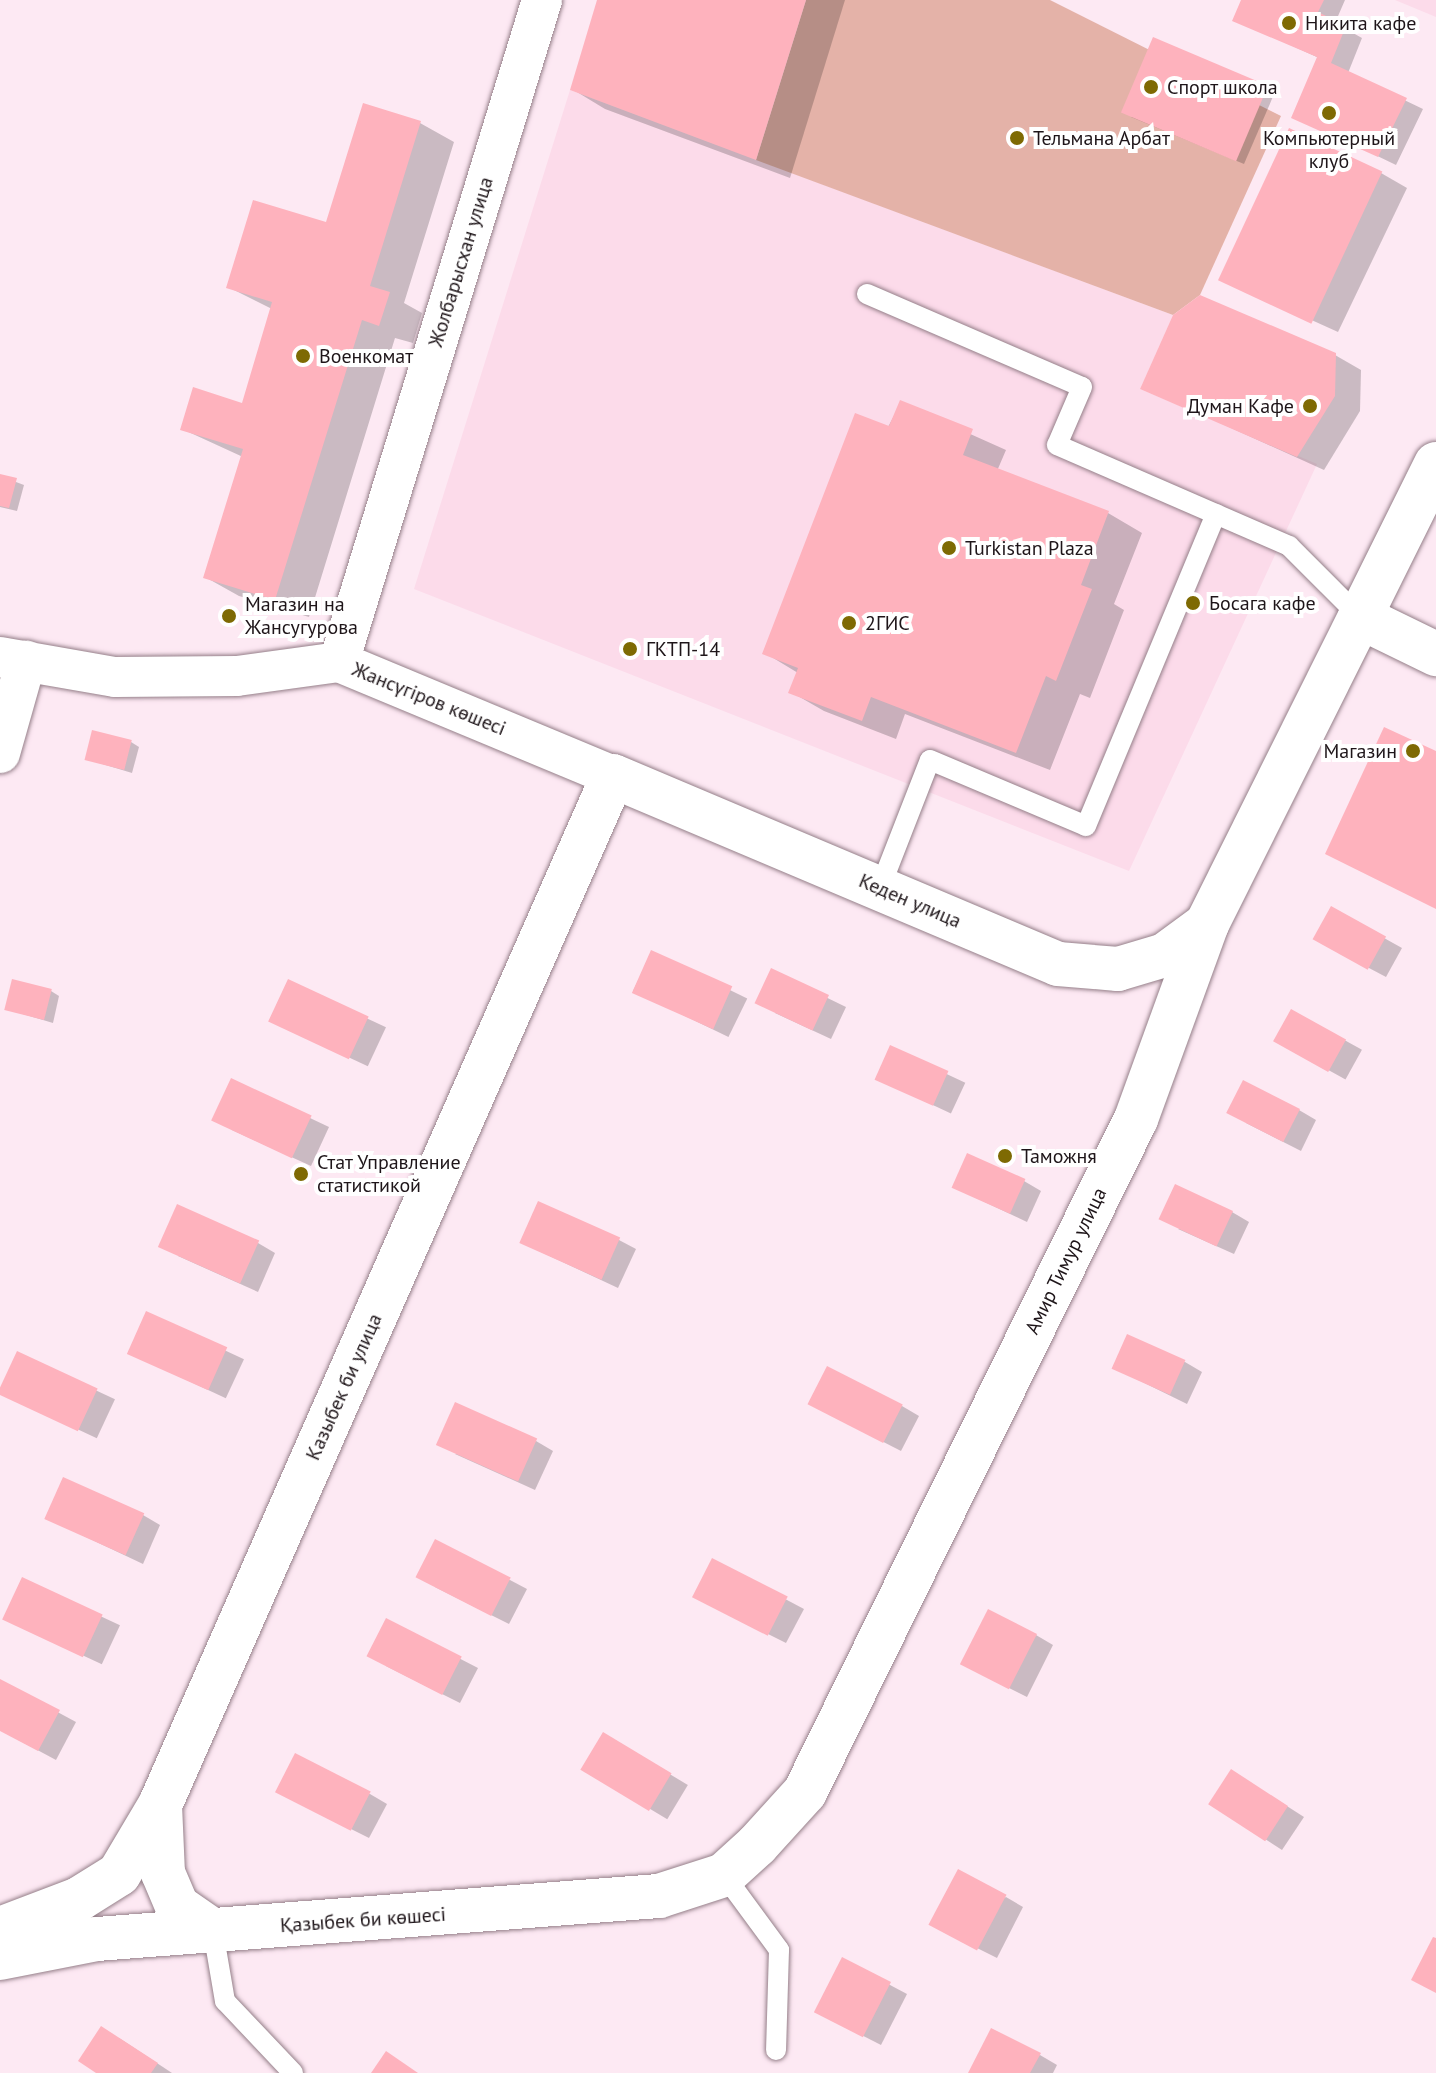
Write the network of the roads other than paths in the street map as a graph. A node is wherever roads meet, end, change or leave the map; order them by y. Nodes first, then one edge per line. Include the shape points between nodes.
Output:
1 (542, 0) edge
2 (867, 294) dead end
3 (1436, 464) edge
4 (1216, 514) junction
5 (1360, 617) junction
6 (1436, 654) edge
7 (13, 659) edge
8 (339, 662) junction
9 (0, 753) edge
10 (613, 776) junction
11 (880, 888) junction
12 (1207, 924) junction
13 (160, 1805) junction
14 (724, 1875) junction
15 (0, 1929) edge
16 (213, 1931) junction
17 (0, 1958) edge
18 (776, 2050) dead end
19 (293, 2073) edge

1 - 8 street, Жолбарысхан улица
2 - 4 lane via 1082,387 1057,445
3 - 5 main road, Амир Тимур улица
4 - 5 lane via 1289,546
4 - 11 lane via 1086,826 930,760
5 - 6 main road
5 - 12 main road, Амир Тимур улица
7 - 8 street, Жансүгіров көшесі via 115,677 237,676
7 - 9 street
8 - 10 street, Жансүгіров көшесі
10 - 11 main road, Кеден улица
10 - 13 main road, Казыбек би улица
11 - 12 main road, Кеден улица via 1058,964 1118,969 1165,955
12 - 14 main road, Амир Тимур улица via 1136,1119 805,1792
13 - 15 main road, Казыбек би улица via 119,1874 79,1899
13 - 16 main road via 163,1873 177,1906
14 - 16 main road, Қазыбек би көшесі via 659,1896 590,1905
14 - 18 lane via 779,1950
16 - 17 main road, Қазыбек би көшесі via 97,1939
16 - 19 lane via 225,2001

